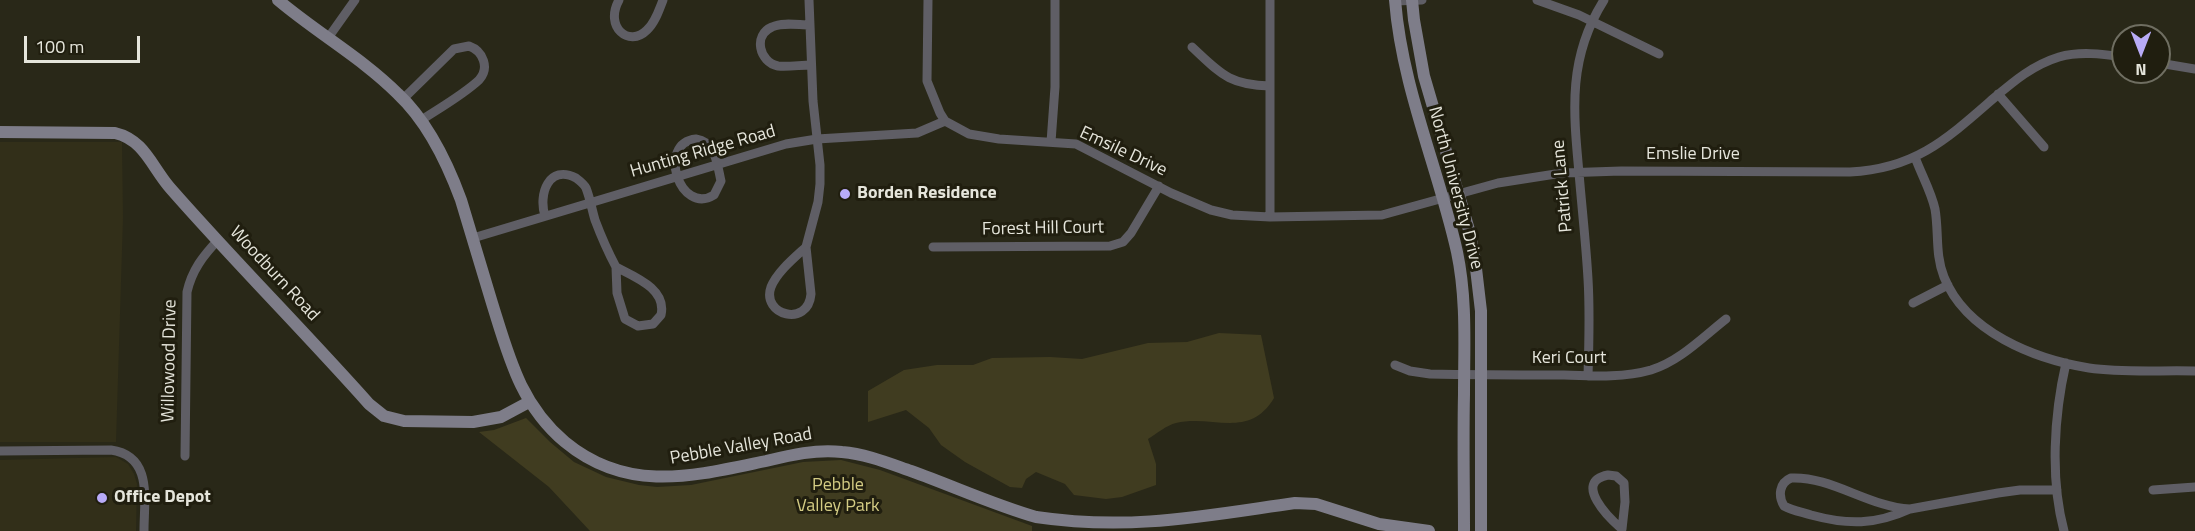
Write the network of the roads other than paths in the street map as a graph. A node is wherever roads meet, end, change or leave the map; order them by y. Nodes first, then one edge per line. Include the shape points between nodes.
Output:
1 (278, 0) edge
2 (355, 0) edge
3 (619, 0) edge
4 (663, 0) edge
5 (809, 0) edge
6 (928, 0) edge
7 (1055, 0) edge
8 (1270, 0) edge
9 (1412, 0) edge
10 (1422, 0) edge
11 (1537, 0) edge
12 (1604, 0) edge
13 (1395, 1) edge
14 (1592, 22) junction
15 (810, 25) junction
16 (328, 38) junction
17 (1192, 47) dead end
18 (1659, 54) dead end
19 (2111, 56) edge
20 (811, 64) junction
21 (2171, 65) edge
22 (2195, 69) edge
23 (1270, 86) junction
24 (1998, 94) junction
25 (403, 99) junction
26 (420, 121) junction
27 (945, 121) junction
28 (0, 132) edge
29 (817, 139) junction
30 (1051, 142) junction
31 (2044, 147) dead end
32 (1915, 158) junction
33 (717, 164) junction
34 (1579, 171) junction
35 (679, 176) junction
36 (1159, 186) junction
37 (1458, 194) junction
38 (1443, 198) junction
39 (590, 203) junction
40 (1232, 215) joint
41 (545, 216) junction
42 (1270, 217) junction
43 (472, 238) junction
44 (218, 240) junction
45 (806, 247) junction
46 (933, 247) dead end
47 (616, 267) junction
48 (1948, 285) junction
49 (1913, 303) dead end
50 (1726, 319) dead end
51 (2066, 363) junction
52 (1395, 365) dead end
53 (2195, 371) edge
54 (1464, 375) junction
55 (1481, 375) junction
56 (1588, 376) junction
57 (529, 402) junction
58 (0, 451) edge
59 (185, 456) dead end
60 (2195, 487) edge
61 (2057, 490) junction
62 (2153, 490) dead end
63 (1910, 509) junction
64 (1622, 530) edge
65 (144, 531) edge
66 (1429, 531) edge
67 (1464, 531) edge
68 (1481, 531) edge
69 (2064, 531) edge

1 - 16 street, Pebble Valley Road
2 - 16 street
3 - 4 street via 613,20 621,32 632,37 648,29
5 - 15 street
6 - 27 street via 927,81
7 - 30 street
8 - 23 street
9 - 10 street
9 - 13 street
9 - 37 street, North University Drive via 1424,76
11 - 14 street
12 - 14 street, Patrick Lane
13 - 38 street, North University Drive via 1408,85
14 - 18 street
14 - 34 street, Patrick Lane via 1580,54 1574,87
15 - 20 street
15 - 20 street via 774,26 763,34 760,46 762,54 775,65
16 - 25 street, Pebble Valley Road
17 - 23 street via 1230,79
19 - 24 street, Emslie Drive via 2060,57 2036,66
20 - 29 street
21 - 22 street
23 - 42 street
24 - 31 street
24 - 32 street, Emslie Drive via 1937,145
25 - 26 street, Pebble Valley Road
25 - 26 street via 454,49 469,46 481,54 484,64 480,78
26 - 43 street, Pebble Valley Road via 452,176
27 - 29 street, Hunting Ridge Road via 917,133
27 - 30 street, Emsile Drive via 969,134
28 - 44 street, Woodburn Road via 105,132 129,137 146,152 170,188
29 - 33 street, Hunting Ridge Road
29 - 45 street via 820,184
30 - 36 street, Emsile Drive via 1076,144
32 - 34 street, Emslie Drive via 1884,168 1850,172
32 - 48 street via 1934,206 1938,257
33 - 35 street, Hunting Ridge Road
33 - 35 street via 721,185 707,199 688,195
33 - 35 street via 710,145 690,140 676,152
34 - 37 street, Emslie Drive via 1498,183
34 - 56 street, Patrick Lane via 1588,281
35 - 39 street, Hunting Ridge Road
36 - 40 street, Emsile Drive via 1211,210
36 - 46 street, Forest Hill Court via 1131,233 1123,242 1110,246
37 - 38 street, Emslie Drive
37 - 55 street, North University Drive via 1475,260 1481,311
38 - 42 street, Emslie Drive via 1382,215
38 - 54 street, North University Drive via 1461,279
39 - 41 street, Hunting Ridge Road
39 - 41 street via 582,183 571,176 558,177 544,189
39 - 47 street
40 - 42 street, Emslie Drive
41 - 43 street, Hunting Ridge Road
43 - 57 street, Pebble Valley Road via 511,364
44 - 57 street, Woodburn Road via 384,416 404,421 473,422 501,417
44 - 59 street, Willowood Drive via 198,263 187,292
45 - 45 street via 771,287 771,301 785,314 801,312 810,302
47 - 47 street via 617,293 625,319 638,326 653,324 661,315 661,299 636,277
48 - 49 street
48 - 51 street via 1967,313 1985,328
50 - 56 street, Keri Court via 1682,354 1651,370
51 - 53 street via 2121,370
51 - 61 street via 2058,404
52 - 54 street, Keri Court via 1420,373
54 - 55 street, Keri Court
54 - 67 street, North University Drive
55 - 56 street, Keri Court
55 - 68 street, North University Drive
57 - 66 street, Pebble Valley Road via 550,428 583,454 620,471 645,477 692,476 830,451 874,458 1018,512 1076,526 1139,529 1295,503 1379,524
58 - 65 street via 126,453 140,468 144,480
60 - 62 street
61 - 63 street via 2020,490
61 - 69 street
63 - 63 street via 1798,478 1786,480 1780,490 1781,501 1787,507 1829,520 1870,522
64 - 64 street via 1624,483 1616,477 1601,477 1594,484 1595,500

